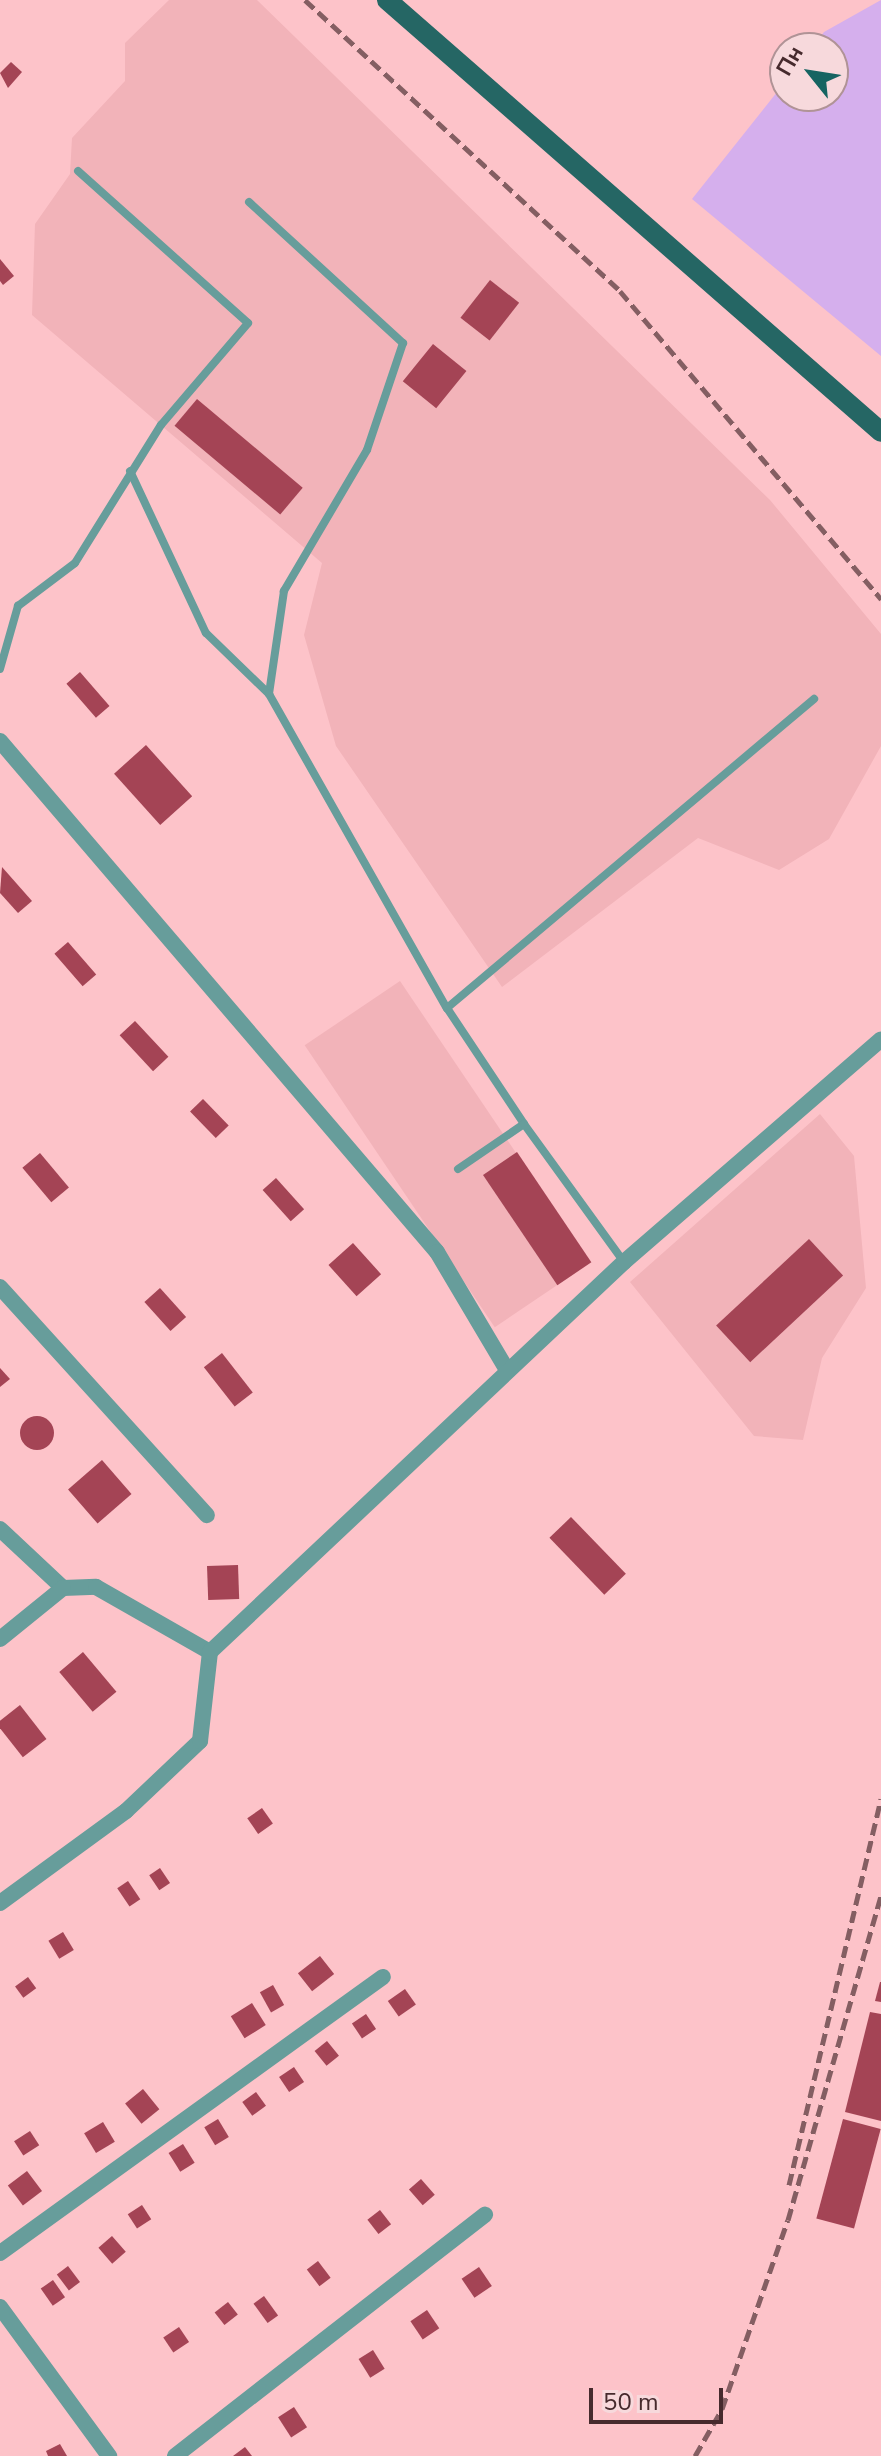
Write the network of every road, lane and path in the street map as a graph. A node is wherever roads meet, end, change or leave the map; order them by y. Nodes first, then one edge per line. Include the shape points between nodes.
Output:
1 (387, 0) edge
2 (78, 171) dead end
3 (249, 202) dead end
4 (881, 432) edge
5 (130, 471) junction
6 (0, 669) edge
7 (269, 694) junction
8 (814, 699) dead end
9 (0, 741) edge
10 (447, 1008) junction
11 (881, 1039) edge
12 (524, 1124) junction
13 (458, 1169) dead end
14 (624, 1262) junction
15 (0, 1287) edge
16 (507, 1370) junction
17 (207, 1515) dead end
18 (0, 1529) edge
19 (63, 1588) junction
20 (0, 1639) edge
21 (210, 1652) junction
22 (0, 1903) edge
23 (383, 1977) dead end
24 (485, 2215) dead end
25 (0, 2253) edge
26 (0, 2307) edge
27 (109, 2456) edge
28 (175, 2456) edge

1 - 4 main road
2 - 5 lane via 248,323
3 - 7 lane via 403,343 367,450 284,591
5 - 6 lane via 75,563 18,606
5 - 7 lane via 206,633
7 - 10 lane
8 - 10 lane
9 - 16 street via 428,1240
10 - 12 lane
11 - 14 street
12 - 13 lane
12 - 14 lane
14 - 16 street
15 - 17 street
16 - 21 street
18 - 19 street
19 - 20 street
19 - 21 street via 96,1587
21 - 22 street via 200,1741 126,1811
23 - 25 street
24 - 28 street
26 - 27 street

